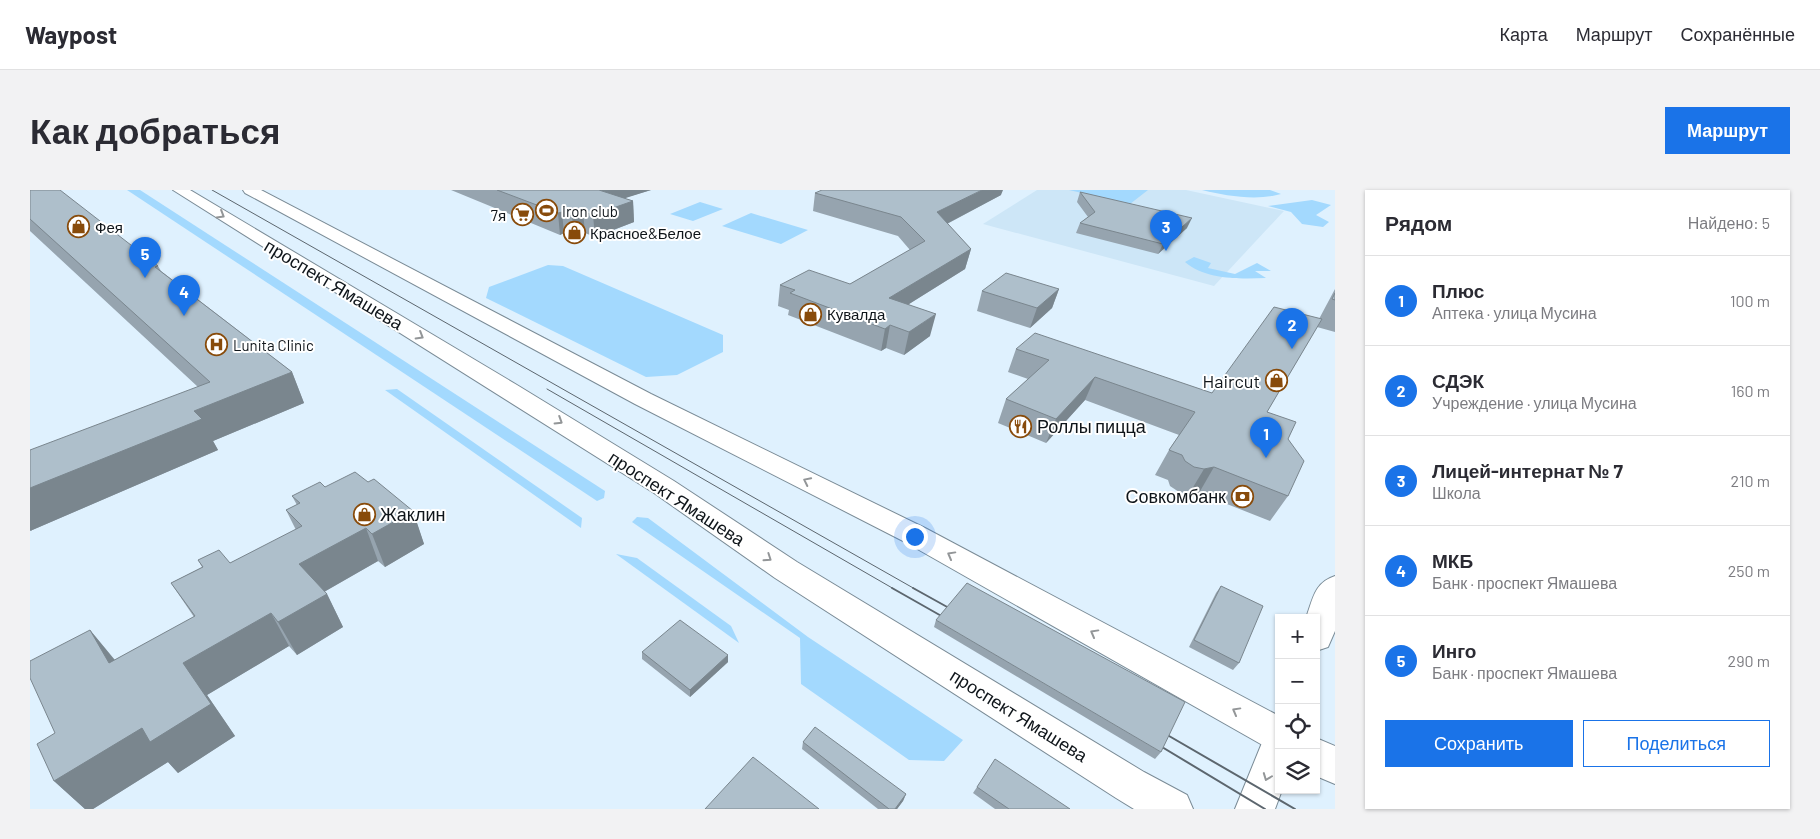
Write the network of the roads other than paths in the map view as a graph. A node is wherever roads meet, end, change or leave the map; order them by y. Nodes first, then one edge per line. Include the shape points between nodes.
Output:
1 (180, 190) edge
2 (250, 190) edge
3 (1335, 588) edge
4 (1320, 626) edge
5 (1275, 733) edge
6 (1278, 749) edge
7 (1320, 758) edge
8 (1335, 766) edge
9 (1173, 809) edge
10 (1255, 809) edge

1 -> 9 main road, проспект Ямашева via 509,390 664,487 786,570
5 -> 2 main road via 915,535 643,399
3 - 4 main road
6 -> 10 main road
7 - 8 main road

